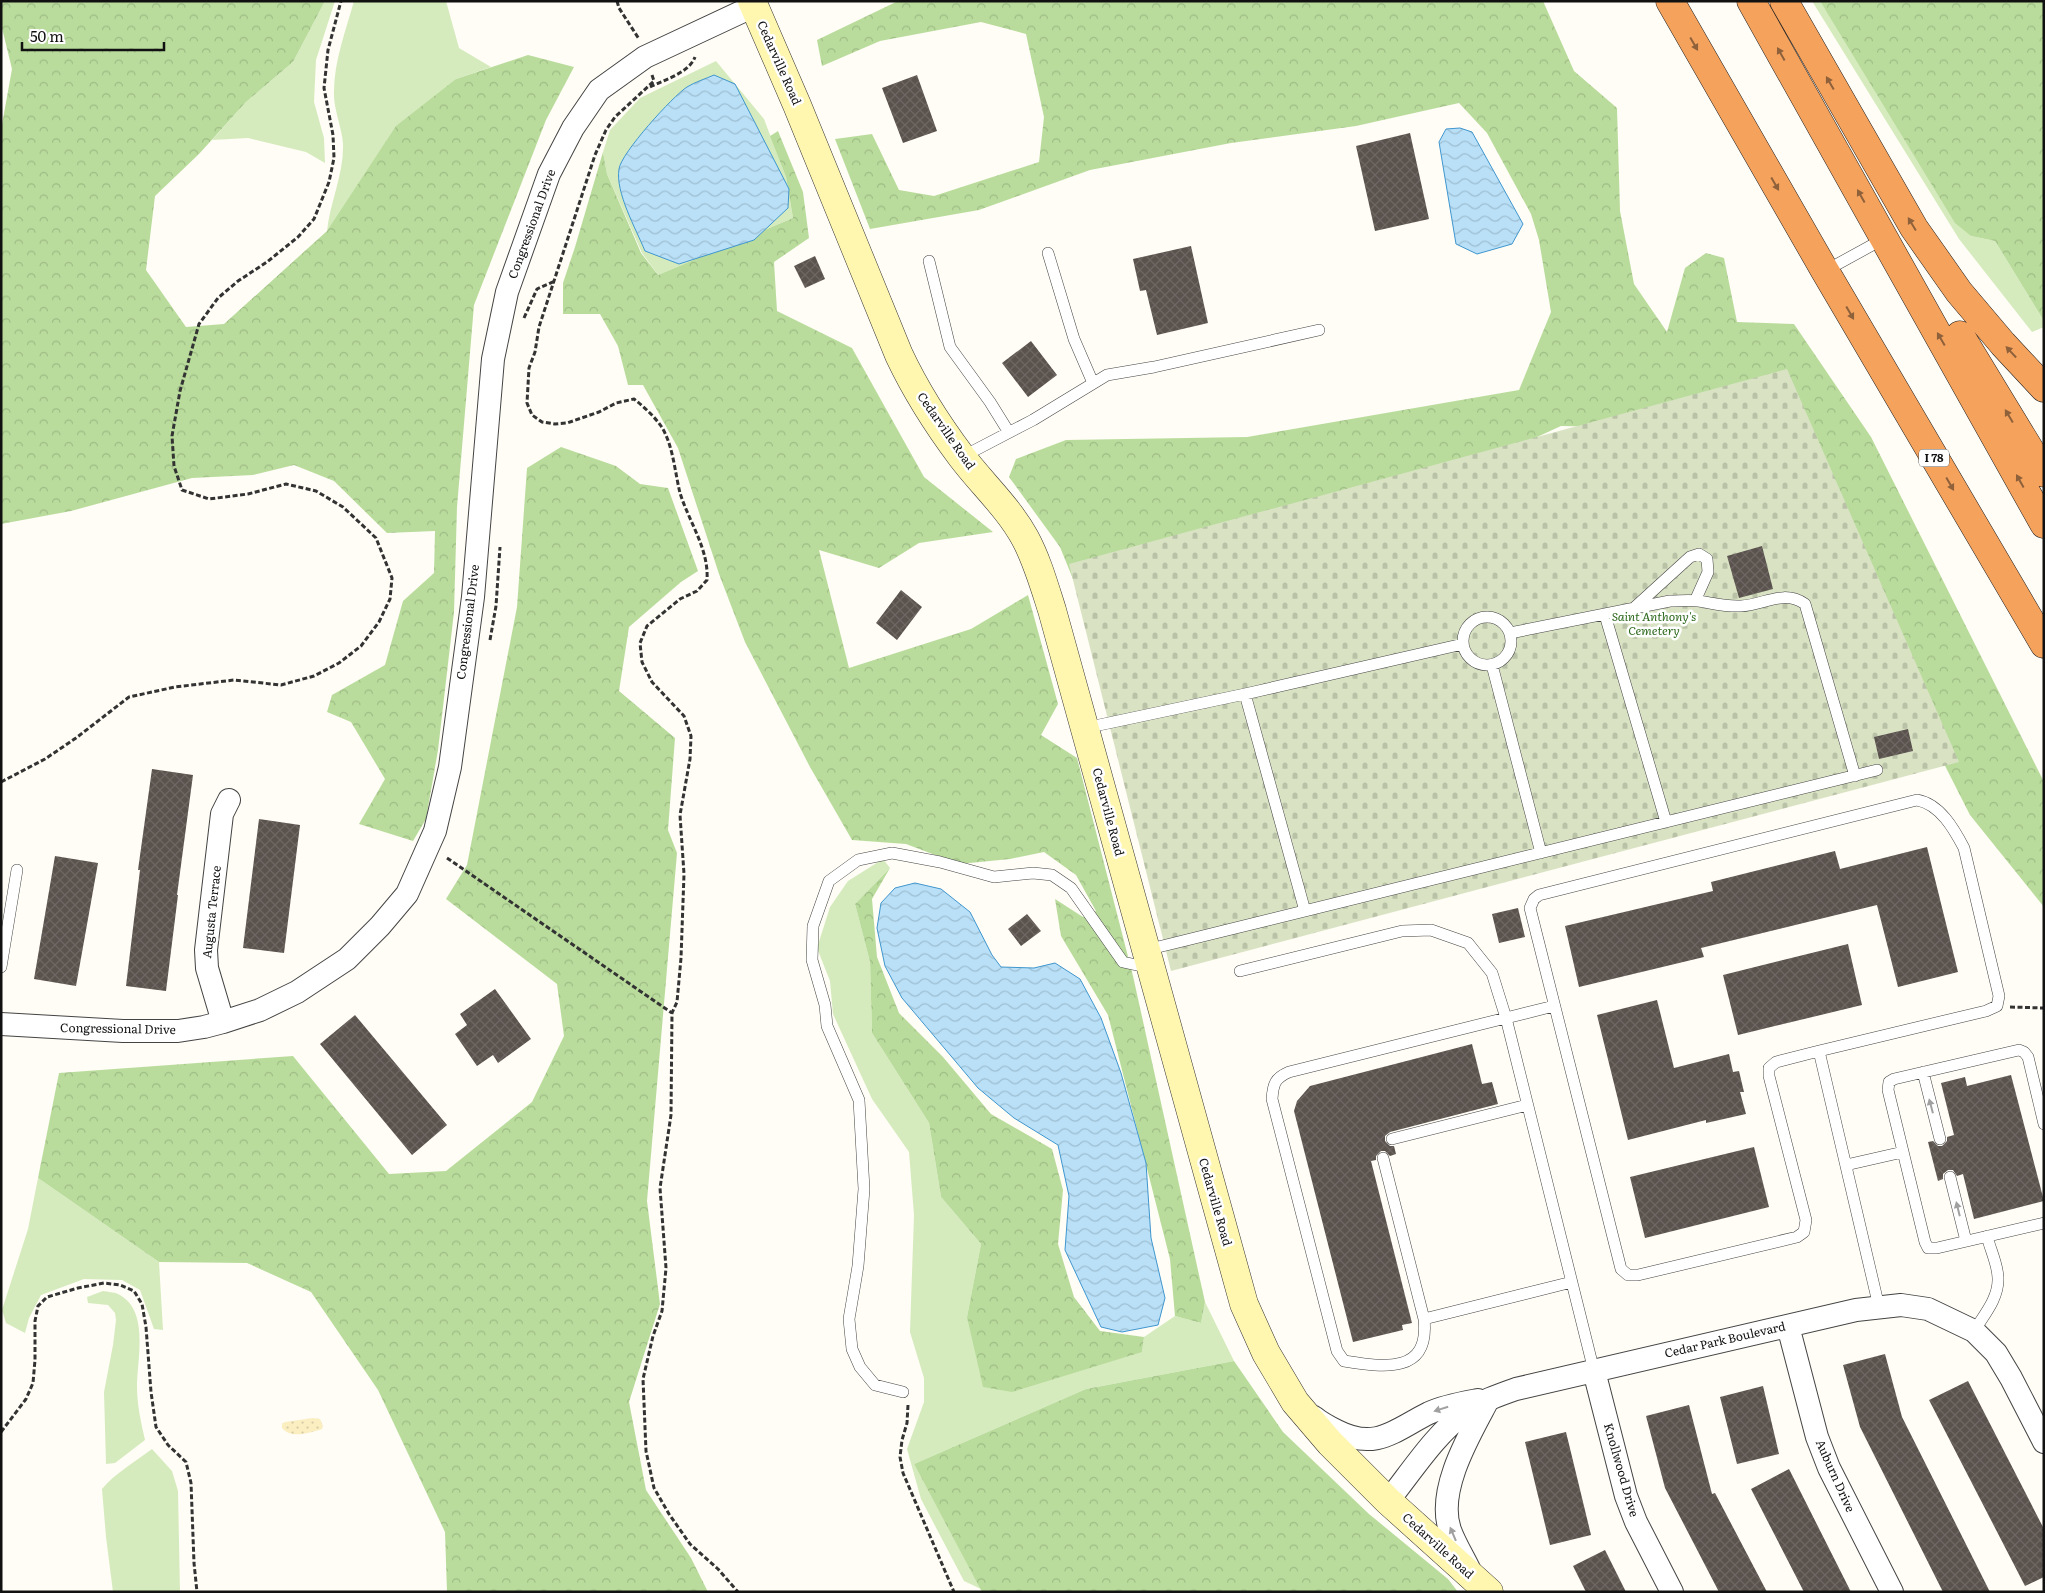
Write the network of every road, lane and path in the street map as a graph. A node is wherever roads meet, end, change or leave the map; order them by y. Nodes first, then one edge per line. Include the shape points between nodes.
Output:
1 (341, 1) edge
2 (618, 1) edge
3 (1670, 1) edge
4 (1751, 1) edge
5 (1784, 1) edge
6 (757, 3) edge
7 (698, 51) dead end
8 (645, 57) junction
9 (648, 89) junction
10 (1885, 238) junction
11 (1048, 253) dead end
12 (929, 261) dead end
13 (1825, 271) junction
14 (555, 280) junction
15 (521, 325) dead end
16 (1319, 330) dead end
17 (1093, 383) junction
18 (2044, 388) edge
19 (1008, 432) junction
20 (962, 457) junction
21 (2044, 473) edge
22 (2044, 524) edge
23 (500, 542) dead end
24 (1695, 601) junction
25 (1634, 609) junction
26 (1605, 614) junction
27 (1510, 633) junction
28 (490, 642) dead end
29 (1463, 644) junction
30 (2044, 644) edge
31 (1492, 665) junction
32 (1245, 694) junction
33 (1085, 728) junction
34 (1877, 770) dead end
35 (1855, 776) junction
36 (1, 782) edge
37 (229, 800) dead end
38 (1666, 822) junction
39 (450, 848) dead end
40 (1541, 853) junction
41 (447, 858) junction
42 (442, 863) dead end
43 (17, 870) dead end
44 (1305, 911) junction
45 (1148, 959) junction
46 (1, 967) edge
47 (1240, 971) dead end
48 (1554, 1006) junction
49 (1997, 1006) junction
50 (2044, 1008) edge
51 (672, 1014) junction
52 (1506, 1018) junction
53 (222, 1022) junction
54 (1, 1024) edge
55 (1819, 1051) junction
56 (1923, 1072) junction
57 (1528, 1105) junction
58 (2044, 1124) edge
59 (1392, 1139) dead end
60 (1940, 1139) dead end
61 (1904, 1152) junction
62 (1383, 1158) dead end
63 (1846, 1165) junction
64 (1950, 1178) dead end
65 (2044, 1223) edge
66 (1987, 1236) junction
67 (1966, 1241) junction
68 (1572, 1282) junction
69 (1879, 1307) junction
70 (1424, 1319) junction
71 (1788, 1326) junction
72 (1974, 1331) junction
73 (1594, 1371) junction
74 (903, 1392) joint
75 (1488, 1399) junction
76 (1294, 1402) junction
77 (1, 1432) edge
78 (2044, 1442) edge
79 (1388, 1502) junction
80 (1481, 1585) edge
81 (197, 1592) edge
82 (738, 1592) edge
83 (954, 1592) edge
84 (1672, 1592) edge
85 (1892, 1592) edge

1 - 36 path via 328,50 324,88 334,143 329,182 314,218 298,237 218,298 199,324 180,391 172,436 174,466 182,490 209,499 248,494 286,484 316,491 343,507 376,538 392,578 390,599 379,622 361,646 314,676 281,685 234,680 175,687 129,697 45,759
2 - 8 path via 619,8 637,34
3 -> 13 highway, I 78
10 -> 4 highway
18 -> 5 highway via 1959,292 1914,228
6 - 8 street, Congressional Drive
6 - 20 main road, Cedarville Road via 899,355 928,409
7 - 9 path via 692,64
8 - 9 path via 654,82
8 - 53 street, Congressional Drive via 599,90 573,128 549,174 507,292 493,359 472,597 450,766 435,831 406,894 348,959 297,992 260,1010
9 - 14 path via 615,117 606,130
10 - 13 lane
21 -> 10 highway via 1909,250
22 -> 10 highway
11 - 17 lane via 1074,338
12 - 19 lane via 950,347
13 -> 30 highway, I 78
14 - 15 path via 538,289
14 - 51 path via 529,368 527,403 532,415 542,422 555,424 577,421 616,403 634,399 643,406 662,428 681,494 708,568 707,580 697,591 680,599 647,626 640,643 642,662 652,682 684,716 691,736 680,815 684,874 682,958 677,1002
16 - 17 lane via 1219,354 1108,375
17 - 19 lane
19 - 20 lane
20 - 33 main road, Cedarville Road via 1010,514 1025,538 1052,610
23 - 28 path
24 - 25 lane via 1670,601
24 - 25 lane via 1708,572 1706,559 1698,554 1690,557
24 - 35 lane via 1743,606 1781,597 1796,598 1805,604
25 - 26 lane
26 - 27 lane
26 - 38 lane
27 - 29 lane via 1501,620 1486,616 1466,628
27 - 31 lane via 1510,649 1500,662
29 - 31 lane via 1465,652 1476,663
29 - 32 lane
31 - 40 lane
32 - 33 lane
32 - 44 lane
33 - 45 main road, Cedarville Road
34 - 35 lane
35 - 38 lane
37 - 53 street, Augusta Terrace via 222,814 206,950 207,968
38 - 40 lane
39 - 41 path
40 - 44 lane
41 - 42 path
41 - 51 path
43 - 46 lane
44 - 45 lane
45 - 74 lane via 1123,962 1071,888 1052,875 1033,873 994,877 940,862 892,854 858,860 828,882 813,926 812,960 828,1026 858,1100 864,1189 858,1266 849,1319 852,1348 860,1367 875,1385
45 - 76 main road, Cedarville Road via 1244,1304 1266,1353
47 - 52 lane via 1402,931 1431,930 1468,943 1492,973
48 - 49 lane via 1530,908 1539,895 1917,800 1936,808 1964,848 2000,996
48 - 52 lane
48 - 55 lane via 1621,1269 1628,1275 1797,1237 1804,1232 1806,1220 1769,1068 1776,1062
49 - 50 path
49 - 55 lane
51 - 82 path via 671,1115 660,1188 666,1268 662,1311 642,1379 646,1451 654,1488 669,1514 690,1544
52 - 57 lane
52 - 70 lane via 1289,1072 1279,1076 1273,1084 1272,1099 1337,1352 1344,1361 1387,1366 1403,1362 1416,1355 1424,1344
53 - 54 street, Congressional Drive via 178,1031
55 - 63 lane
56 - 58 lane via 2019,1050 2024,1052 2028,1057
60 -> 56 lane
56 - 61 lane via 1889,1082 1888,1090
57 - 59 lane
57 - 68 lane
61 - 63 lane
61 - 67 lane via 1928,1248
62 - 70 lane
63 - 69 lane
67 -> 64 lane
65 - 66 lane
66 - 67 lane
66 - 72 lane via 1998,1276 1998,1289
68 - 70 lane
68 - 73 lane
69 - 71 street, Cedar Park Boulevard
69 - 72 street, Cedar Park Boulevard via 1902,1305 1928,1309
71 - 73 street, Cedar Park Boulevard
71 - 85 street, Auburn Drive via 1817,1437 1829,1468
72 - 78 street, Cedar Park Boulevard via 1996,1354
73 - 75 street, Cedar Park Boulevard
73 - 84 street, Knollwood Drive via 1626,1496
74 - 83 path via 908,1404 900,1457 903,1472
75 -> 76 street via 1459,1403 1431,1412 1395,1432 1363,1440 1350,1438 1320,1423
75 - 79 street, Cedar Park Boulevard via 1466,1412 1443,1432
80 -> 75 street via 1450,1529 1446,1503 1464,1448
76 - 79 main road, Cedarville Road via 1330,1444
77 - 81 path via 26,1400 34,1383 38,1306 47,1298 104,1283 134,1291 142,1304 146,1327 156,1426 168,1445 186,1462 191,1483
79 - 80 main road, Cedarville Road

